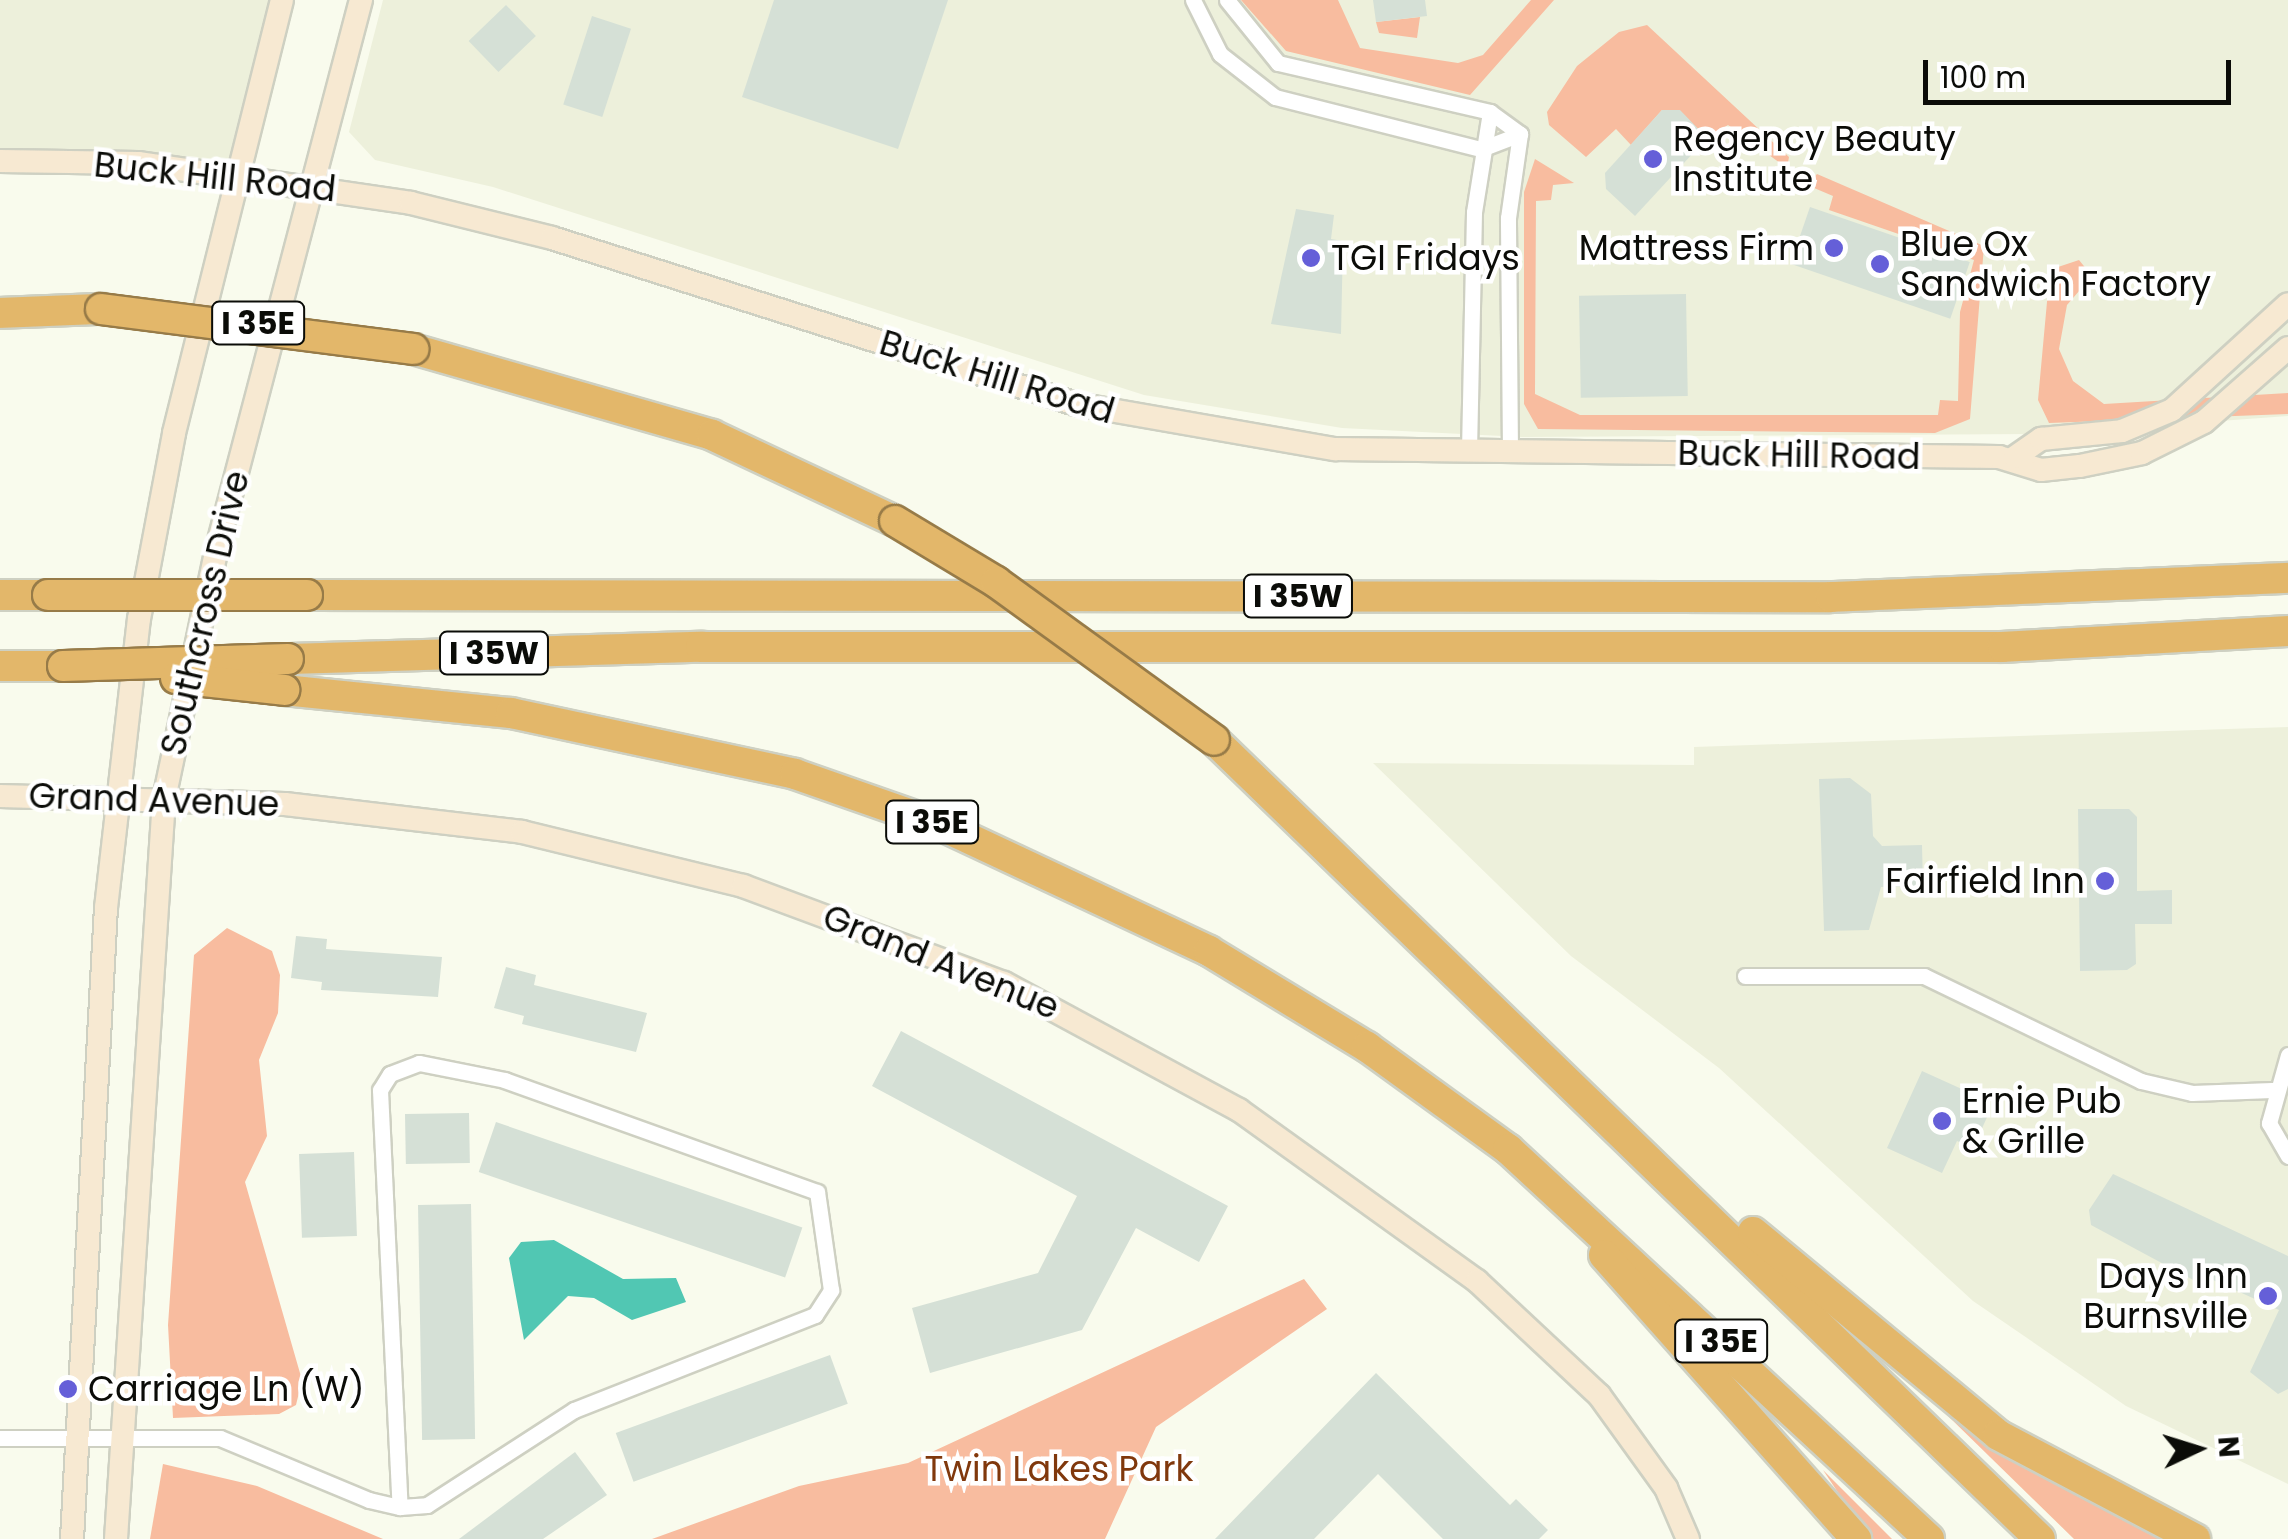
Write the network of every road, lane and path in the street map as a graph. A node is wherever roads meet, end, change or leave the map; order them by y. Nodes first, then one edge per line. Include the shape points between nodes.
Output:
1 (282, 0) edge
2 (361, 0) edge
3 (1193, 0) edge
4 (1226, 0) edge
5 (1490, 112) junction
6 (1520, 134) junction
7 (1481, 149) junction
8 (0, 161) edge
9 (236, 173) junction
10 (313, 186) junction
11 (2288, 304) edge
12 (0, 313) edge
13 (2288, 348) edge
14 (1469, 451) junction
15 (1510, 452) junction
16 (2015, 457) junction
17 (2288, 578) edge
18 (0, 595) edge
19 (2288, 631) edge
20 (0, 666) edge
21 (286, 674) junction
22 (0, 796) edge
23 (116, 798) junction
24 (164, 799) junction
25 (1745, 976) dead end
26 (2288, 1055) edge
27 (1547, 1056) junction
28 (2272, 1090) junction
29 (1508, 1149) junction
30 (2288, 1156) edge
31 (0, 1438) edge
32 (121, 1439) junction
33 (77, 1444) junction
34 (400, 1507) junction
35 (72, 1539) edge
36 (116, 1539) edge
37 (1688, 1539) edge
38 (1856, 1539) edge
39 (1929, 1539) edge
40 (2040, 1539) edge
41 (2196, 1539) edge

1 - 9 street, Southcross Drive
2 - 10 street, Southcross Drive
3 - 7 street via 1220,54 1275,97
4 - 5 street via 1278,63
5 - 6 street
5 - 7 street
6 - 7 street
6 - 15 street via 1508,218
7 - 14 street
8 - 9 street, Buck Hill Road
9 - 10 street, Buck Hill Road
9 - 23 street, Southcross Drive via 174,432
10 - 14 street, Buck Hill Road via 504,224 1136,418 1335,450
10 - 24 street, Southcross Drive via 217,548
11 - 16 street, Buck Hill Road via 2172,410 2122,430 2041,439
12 - 27 highway, I 35E, bridge via 101,309 413,348 712,434 896,522 996,582 1214,740
13 - 16 street, Buck Hill Road via 2204,422 2142,452 2041,470
14 - 15 street, Buck Hill Road
15 - 16 street, Buck Hill Road
17 - 18 highway, I 35W, bridge via 1831,597
19 - 21 highway, I 35W via 2003,648 700,647
20 - 21 highway, I 35E, bridge
21 - 29 highway, I 35E via 651,737 938,824 1208,951 1382,1058
22 - 23 street, Grand Avenue
23 - 24 street, Grand Avenue
23 - 33 street, Southcross Drive
24 - 32 street, Southcross Drive
24 - 37 street, Grand Avenue via 371,810 666,864 902,940 1096,1026 1313,1157 1477,1281 1599,1395 1666,1488
25 - 28 street via 1924,976 2141,1081 2192,1092
26 - 28 street
27 - 40 highway, I 35E
27 - 41 highway via 1998,1435
28 - 30 street via 2269,1122
29 - 38 highway
29 - 39 highway, I 35E
31 - 33 street
32 - 33 street
32 - 34 street via 220,1438
32 - 36 street, Southcross Drive
33 - 35 street, Southcross Drive
34 - 34 street via 448,1498 574,1410 816,1315 831,1290 818,1192 505,1080 419,1063 390,1074 380,1090

